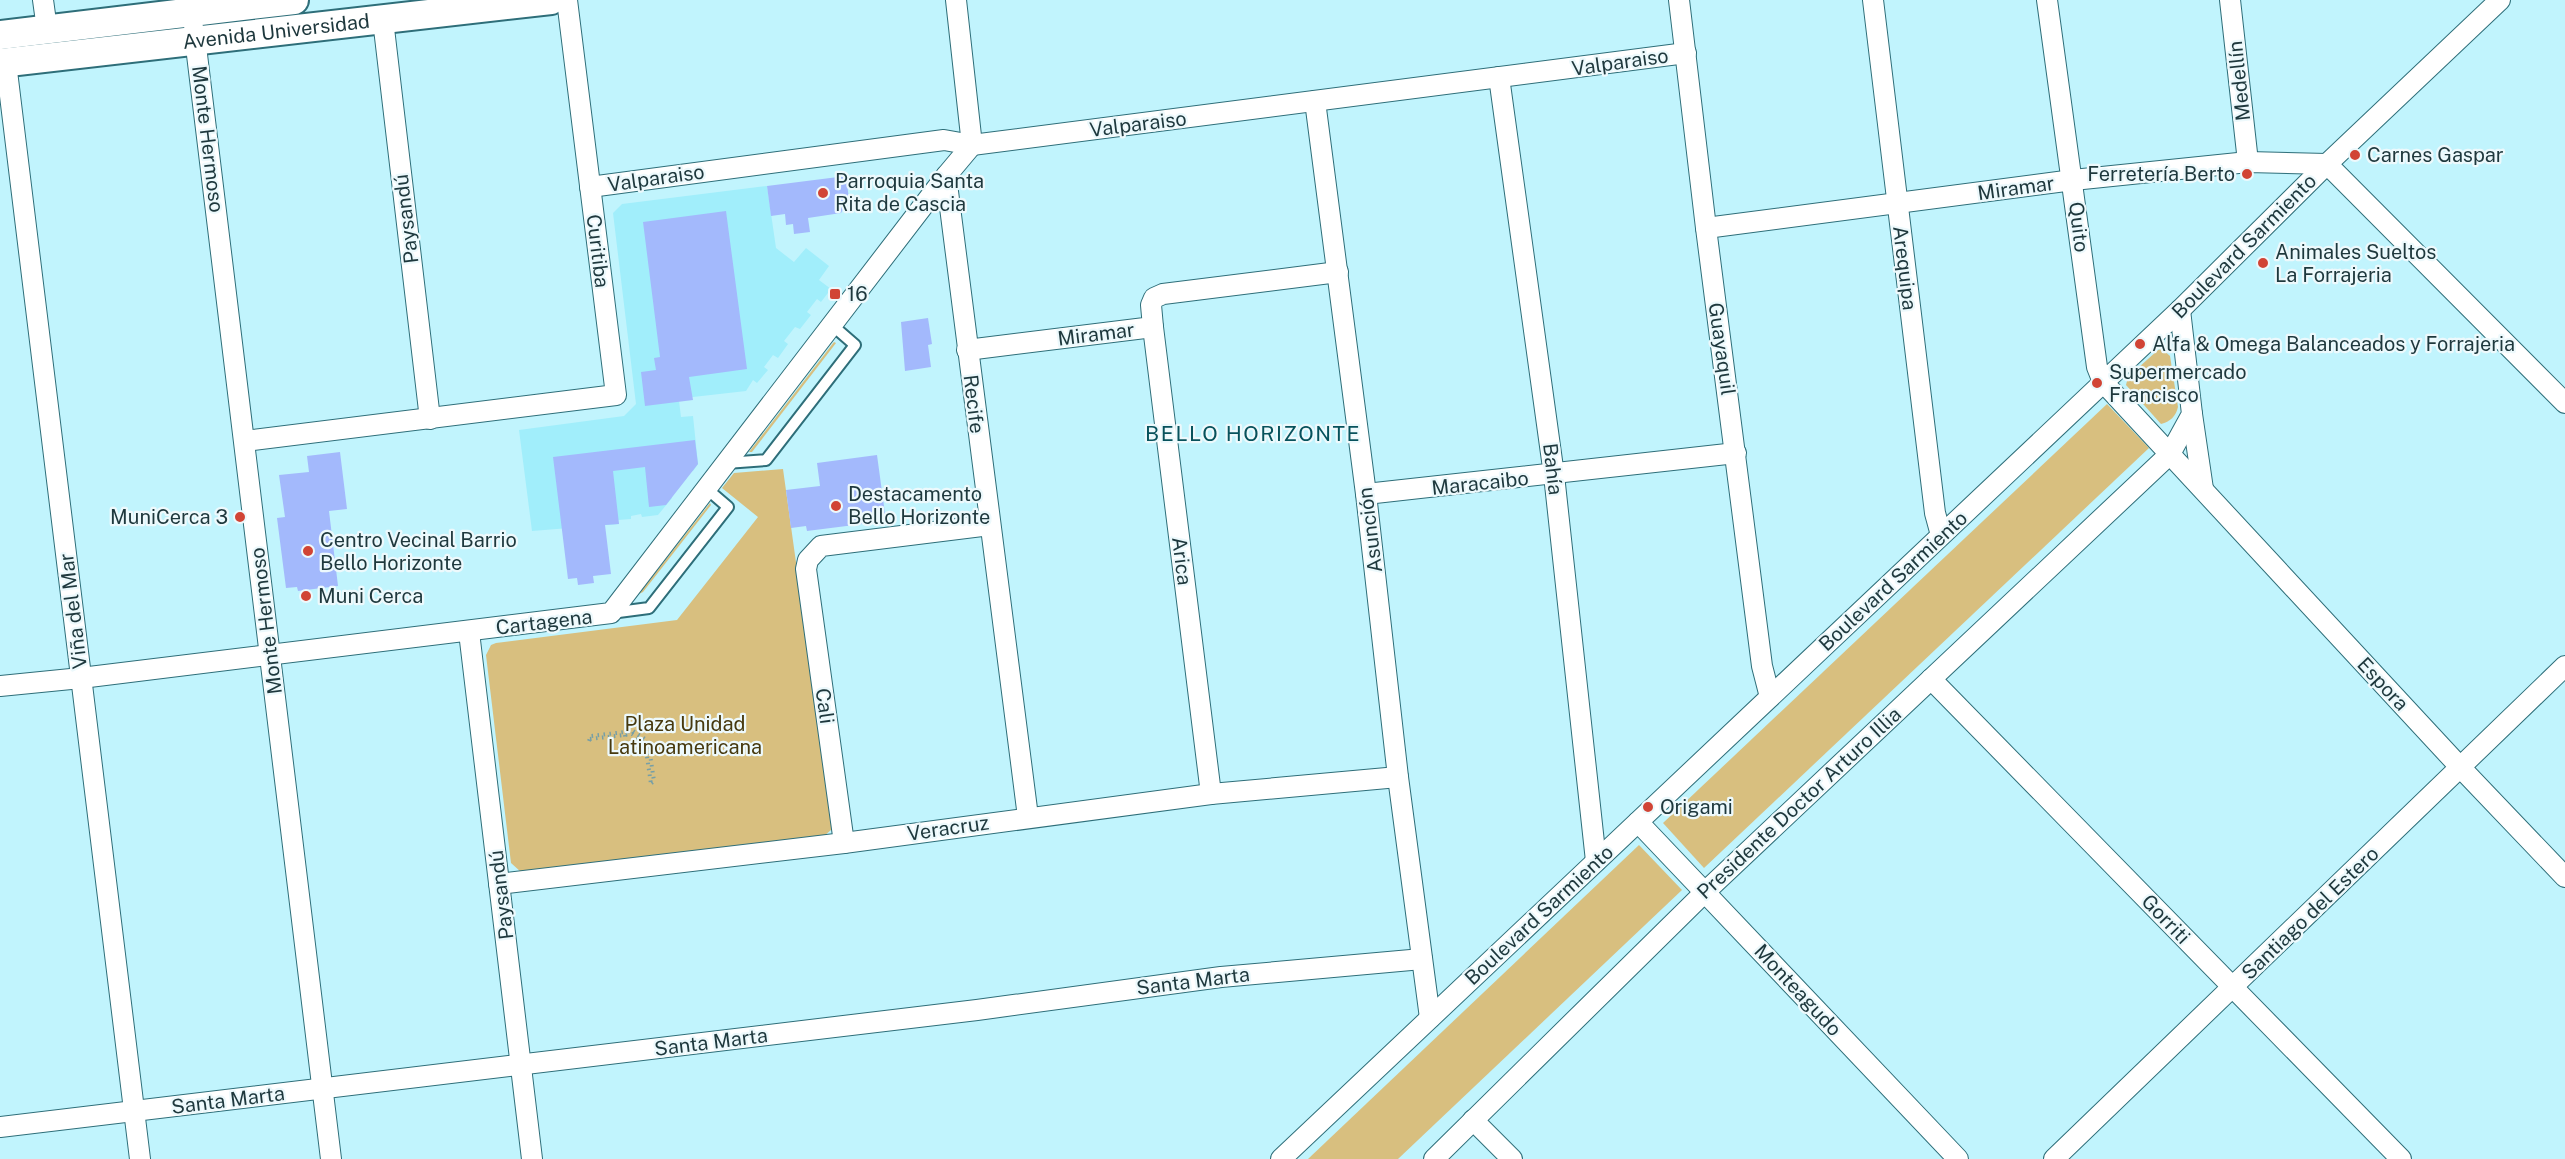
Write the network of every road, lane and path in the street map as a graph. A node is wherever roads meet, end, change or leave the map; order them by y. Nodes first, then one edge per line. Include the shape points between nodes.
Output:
1 (43, 0) edge
2 (294, 0) edge
3 (551, 0) edge
4 (567, 0) edge
5 (956, 0) edge
6 (1679, 0) edge
7 (1873, 0) edge
8 (2048, 0) edge
9 (2230, 0) edge
10 (2491, 3) edge
11 (230, 4) edge
12 (192, 13) junction
13 (383, 20) junction
14 (47, 29) junction
15 (0, 34) edge
16 (235, 37) junction
17 (196, 42) junction
18 (1686, 53) junction
19 (3, 63) edge
20 (1499, 78) junction
21 (1314, 101) junction
22 (972, 145) junction
23 (2248, 162) junction
24 (2327, 164) junction
25 (946, 176) junction
26 (2073, 180) junction
27 (590, 187) junction
28 (1897, 204) junction
29 (1706, 228) junction
30 (1338, 272) junction
31 (2180, 310) junction
32 (832, 325) junction
33 (1153, 327) junction
34 (967, 350) junction
35 (2103, 382) junction
36 (2565, 403) edge
37 (2192, 414) junction
38 (429, 419) junction
39 (245, 441) junction
40 (1736, 453) junction
41 (2170, 454) junction
42 (726, 463) junction
43 (1554, 475) junction
44 (707, 489) junction
45 (2204, 489) junction
46 (1366, 495) junction
47 (990, 525) junction
48 (1941, 536) junction
49 (611, 613) junction
50 (469, 632) junction
51 (270, 656) junction
52 (2565, 666) edge
53 (81, 678) junction
54 (1931, 679) junction
55 (0, 686) edge
56 (1770, 697) junction
57 (624, 734) junction
58 (590, 738) dead end
59 (647, 753) junction
60 (2460, 767) junction
61 (1398, 777) junction
62 (652, 783) dead end
63 (1211, 794) junction
64 (1028, 817) junction
65 (1638, 822) junction
66 (844, 843) junction
67 (1596, 861) junction
68 (2565, 877) edge
69 (499, 884) junction
70 (1705, 892) junction
71 (1422, 959) junction
72 (2233, 988) junction
73 (1430, 1018) junction
74 (521, 1065) junction
75 (322, 1089) junction
76 (135, 1112) junction
77 (1473, 1120) junction
78 (0, 1127) edge
79 (140, 1159) edge
80 (331, 1159) edge
81 (532, 1159) edge
82 (1281, 1159) edge
83 (1434, 1159) edge
84 (1512, 1159) edge
85 (1958, 1159) edge
86 (2054, 1159) edge
87 (2401, 1159) edge

1 - 14 street
2 - 11 main road, Avenida Universidad
3 - 13 main road, Avenida Universidad
4 - 27 street, Curitiba
5 - 22 street
6 - 18 street, Guayaquil
7 - 28 street, Arequipa
8 - 26 street, Quito
9 - 23 street, Medellín
10 - 24 street, Boulevard Sarmiento
11 - 12 main road, Avenida Universidad
11 - 16 street
12 - 14 main road, Avenida Universidad
12 - 17 street, Monte Hermoso
13 - 16 main road, Avenida Universidad
13 - 38 street, Paysandú
14 - 15 main road, Avenida Universidad
16 - 17 main road, Avenida Universidad
17 - 19 main road, Avenida Universidad
17 - 39 street, Monte Hermoso
18 - 20 street, Valparaiso
18 - 29 street, Guayaquil
19 - 53 street, Viña del Mar
20 - 21 street, Valparaiso
20 - 43 street, Bahía
21 - 22 street, Valparaiso
21 - 30 street, Asunción
22 - 25 street
22 - 27 street, Valparaiso via 944,140
23 - 24 street, Miramar
23 - 26 street, Miramar
24 - 31 street, Boulevard Sarmiento
24 - 36 street
25 - 32 street, Cartagena
25 - 34 street, Recife
26 - 28 street, Miramar
26 - 35 street, Quito via 2097,367
27 - 38 street, Curitiba via 616,395
28 - 29 street, Miramar
28 - 48 street, Arequipa
29 - 40 street, Guayaquil
30 - 33 street, Miramar via 1163,294 1154,298 1151,305
30 - 46 street, Asunción
31 - 35 street, Boulevard Sarmiento
31 - 37 street
32 - 42 street, Cartagena
32 - 42 lane via 855,345 766,460
33 - 34 street, Miramar
33 - 63 street, Arica
34 - 47 street, Recife
35 - 41 street, Espora
35 - 48 street, Boulevard Sarmiento
37 - 41 street, Presidente Doctor Arturo Illia
37 - 45 street
38 - 39 street
39 - 51 street, Monte Hermoso
40 - 43 street, Maracaibo
40 - 56 street, Guayaquil via 1762,666
41 - 45 street, Espora
41 - 54 street, Presidente Doctor Arturo Illia
42 - 44 street, Cartagena
43 - 46 street, Maracaibo
43 - 67 street, Bahía
44 - 49 street, Cartagena
44 - 49 lane via 728,507 649,608
45 - 60 street, Espora
46 - 61 street, Asunción
47 - 64 street, Recife
47 - 66 street, Cali via 821,546 808,560
48 - 56 street, Boulevard Sarmiento
49 - 50 street, Cartagena
50 - 51 street, Cartagena
50 - 69 street, Paysandú
51 - 53 street, Cartagena
51 - 75 street, Monte Hermoso
52 - 60 street, Santiago del Estero
53 - 55 street, Cartagena
53 - 76 street, Viña del Mar
54 - 70 street, Presidente Doctor Arturo Illia
54 - 72 street, Gorriti
56 - 65 street, Boulevard Sarmiento
57 - 58 path
57 - 59 path via 643,745
57 - 59 path via 627,751
59 - 62 path via 649,785
60 - 68 street, Espora
60 - 72 street, Santiago del Estero
61 - 63 street, Veracruz
61 - 71 street, Asunción
63 - 64 street, Veracruz
64 - 66 street, Veracruz
65 - 67 street, Boulevard Sarmiento
65 - 70 street, Monteagudo
66 - 69 street, Veracruz
67 - 73 street, Boulevard Sarmiento
69 - 74 street, Paysandú
70 - 77 street, Presidente Doctor Arturo Illia
70 - 85 street, Monteagudo
71 - 73 street, Asunción
71 - 74 street, Santa Marta via 1221,977
72 - 86 street, Santiago del Estero
72 - 87 street, Gorriti
73 - 82 street, Boulevard Sarmiento
74 - 75 street, Santa Marta
74 - 81 street, Paysandú
75 - 76 street, Santa Marta
75 - 80 street, Monte Hermoso
76 - 78 street, Santa Marta
76 - 79 street, Viña del Mar
77 - 83 street, Presidente Doctor Arturo Illia
77 - 84 street

